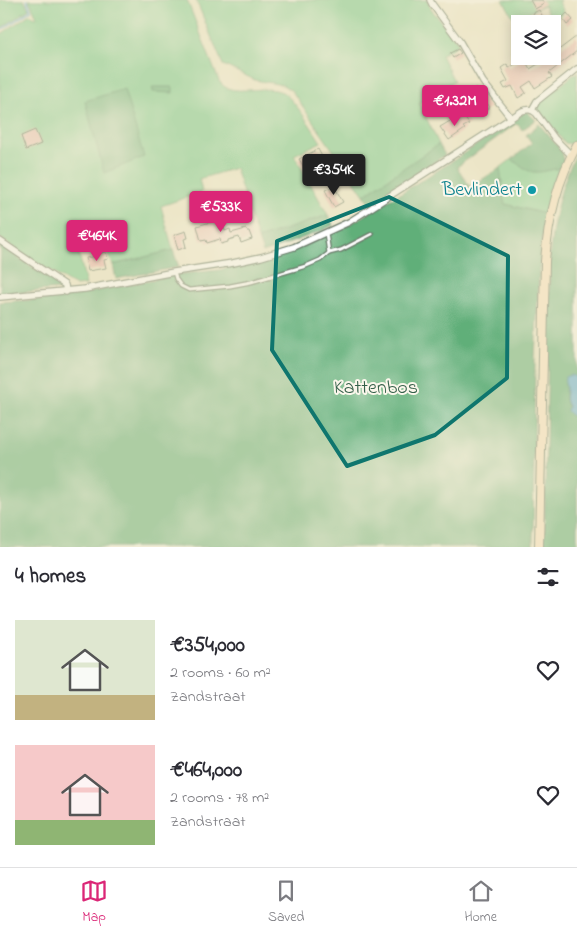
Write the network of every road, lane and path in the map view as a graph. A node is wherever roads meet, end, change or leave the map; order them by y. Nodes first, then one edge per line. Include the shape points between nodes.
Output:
1 (430, 0) edge
2 (577, 69) edge
3 (532, 110) junction
4 (511, 118) junction
5 (577, 144) edge
6 (571, 156) junction
7 (326, 232) junction
8 (372, 234) dead end
9 (0, 241) edge
10 (329, 252) junction
11 (174, 272) junction
12 (66, 292) junction
13 (0, 297) edge
14 (539, 547) edge

1 - 4 street via 483,82
2 - 3 street via 537,101
3 - 4 street via 522,111
3 - 6 street
4 - 7 street via 349,222
5 - 6 main road
6 - 14 main road via 557,190 547,242
7 - 10 lane
7 - 11 street via 294,247 261,257
8 - 10 lane via 341,250
9 - 12 street via 65,285
10 - 11 lane via 306,266 230,286 189,290 176,279
11 - 12 street
12 - 13 street

